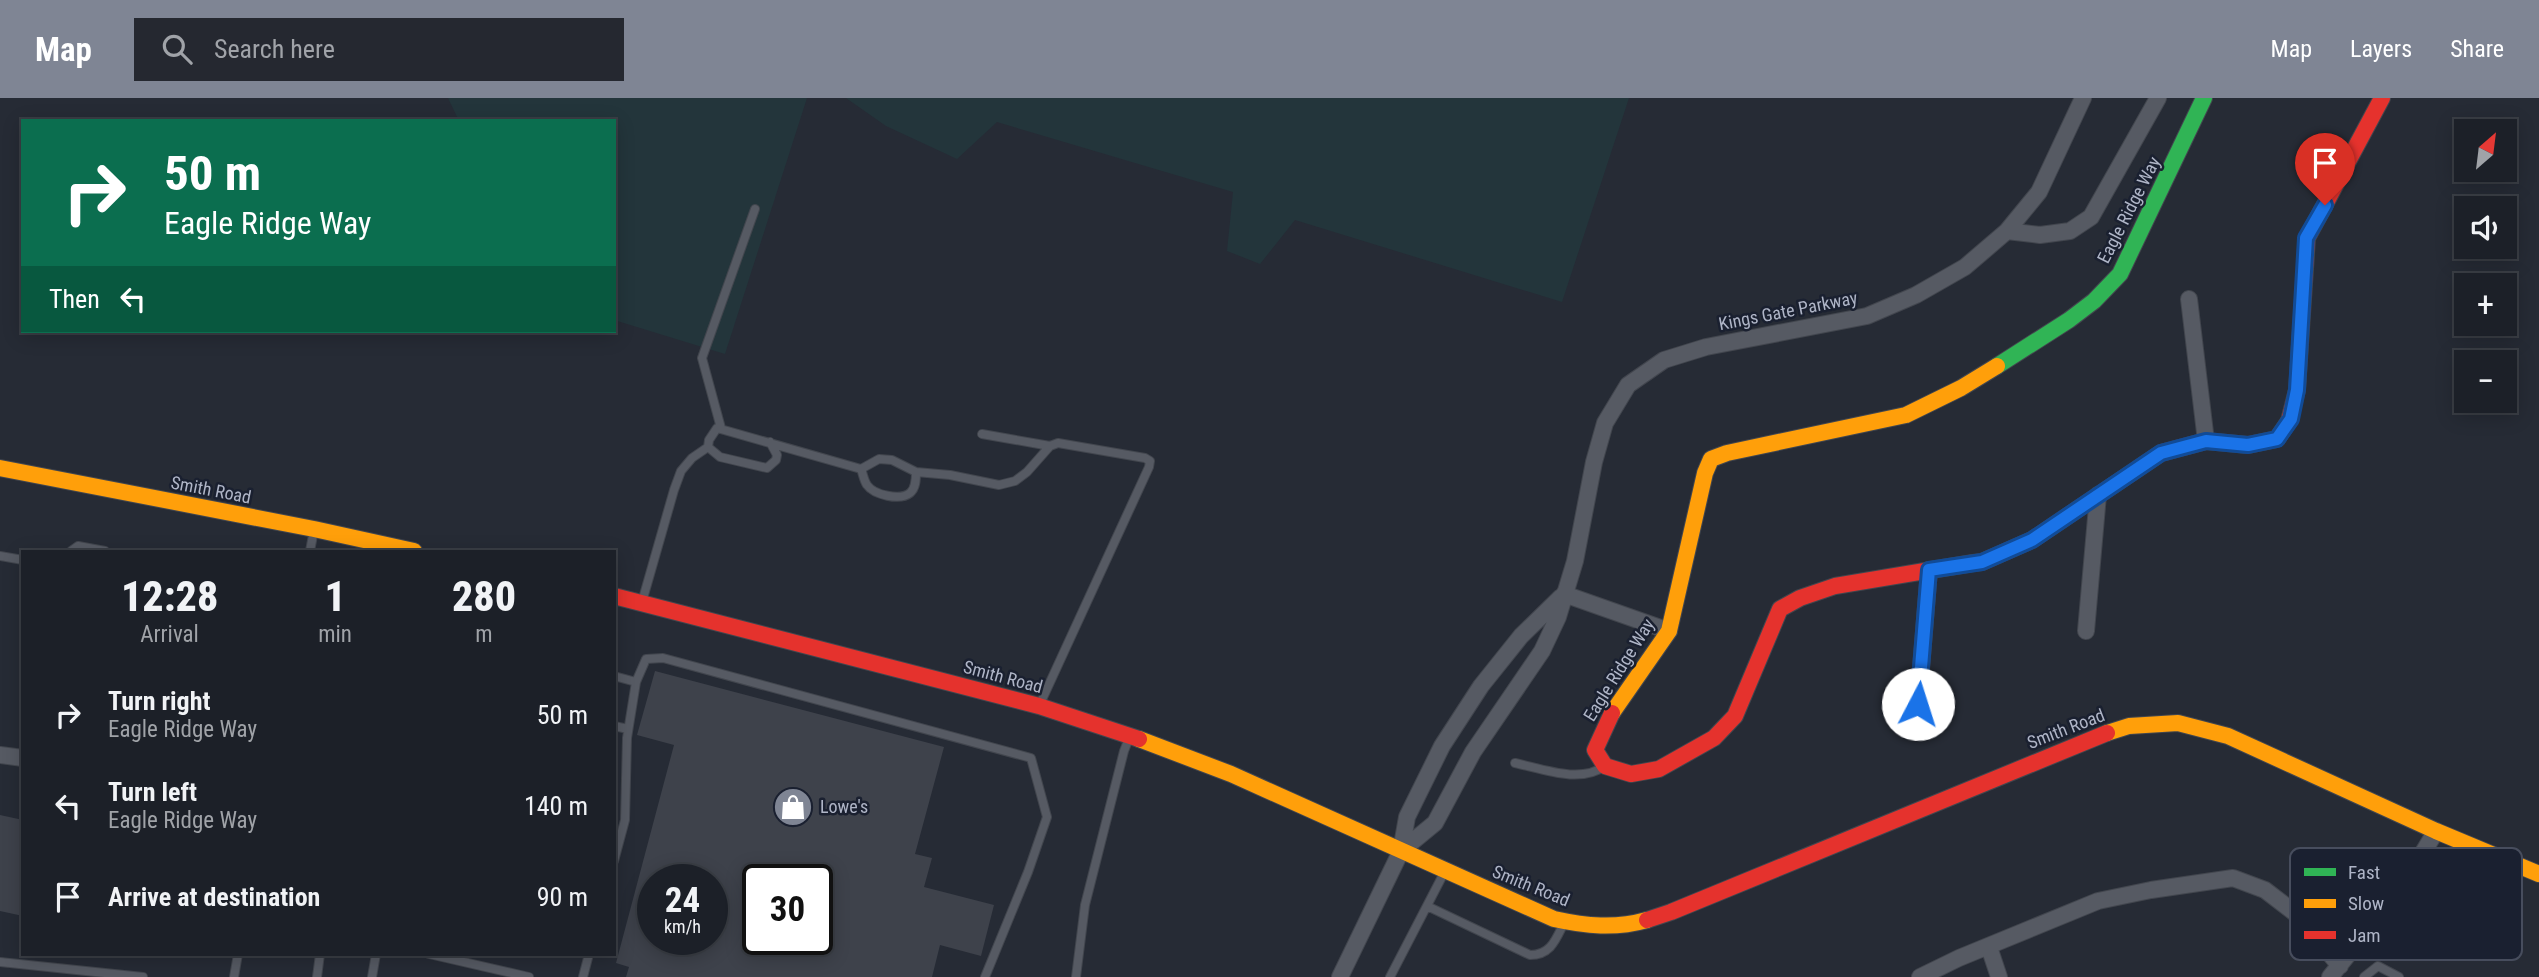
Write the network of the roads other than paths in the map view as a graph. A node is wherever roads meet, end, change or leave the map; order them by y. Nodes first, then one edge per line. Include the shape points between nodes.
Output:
1 (2083, 98) edge
2 (2158, 98) edge
3 (2204, 98) edge
4 (2382, 98) edge
5 (755, 209) dead end
6 (2007, 231) junction
7 (2189, 299) dead end
8 (721, 428) junction
9 (982, 434) dead end
10 (2206, 441) junction
11 (770, 442) junction
12 (1050, 446) junction
13 (708, 447) junction
14 (0, 468) edge
15 (861, 469) junction
16 (916, 472) junction
17 (2098, 495) junction
18 (314, 529) junction
19 (72, 550) edge
20 (100, 550) edge
21 (310, 550) edge
22 (409, 550) edge
23 (0, 556) edge
24 (21, 560) edge
25 (1929, 570) junction
26 (1564, 594) junction
27 (616, 596) edge
28 (642, 603) junction
29 (1669, 631) junction
30 (2086, 631) dead end
31 (616, 677) edge
32 (636, 682) junction
33 (1039, 706) junction
34 (616, 726) edge
35 (628, 729) junction
36 (1916, 731) dead end
37 (1130, 736) junction
38 (0, 755) edge
39 (21, 758) edge
40 (1515, 763) dead end
41 (1605, 766) junction
42 (616, 780) edge
43 (626, 783) junction
44 (2436, 831) junction
45 (617, 840) edge
46 (2426, 848) edge
47 (2477, 848) edge
48 (1401, 852) junction
49 (2522, 867) edge
50 (1445, 871) junction
51 (2539, 874) edge
52 (1427, 906) junction
53 (2290, 909) edge
54 (1564, 922) junction
55 (1989, 947) junction
56 (238, 956) edge
57 (320, 956) edge
58 (376, 956) edge
59 (438, 956) edge
60 (588, 956) edge
61 (0, 962) edge
62 (143, 977) edge
63 (234, 977) edge
64 (317, 977) edge
65 (372, 977) edge
66 (529, 977) edge
67 (583, 977) edge
68 (985, 977) edge
69 (1076, 977) edge
70 (1340, 977) edge
71 (1390, 977) edge
72 (1920, 977) edge
73 (2000, 977) edge
74 (2364, 977) edge
75 (2399, 977) edge

1 - 6 street, Kings Gate Parkway via 2039,192
2 - 6 street via 2091,217 2070,231 2040,235
3 - 29 street, Eagle Ridge Way via 2120,274 2069,320 1961,388 1906,415 1711,459
4 - 10 street via 2306,238 2297,390 2291,419 2277,439 2248,445
5 - 8 lane via 702,358
6 - 26 street, Kings Gate Parkway via 1965,267 1867,316 1706,347 1664,360 1628,385 1605,423
7 - 10 street
8 - 11 lane
8 - 13 lane via 715,430
9 - 12 lane
10 - 17 street via 2161,453
11 - 13 lane via 777,455 766,468 720,457
11 - 15 lane
12 - 16 lane via 1027,472 999,485
12 - 33 lane via 1066,444 1150,461
13 - 28 lane via 681,471
14 - 18 street, Smith Road
15 - 16 lane via 879,459
15 - 16 lane via 874,492 897,497 912,491
17 - 25 street via 2032,540 1982,562
17 - 30 street
18 - 21 lane
18 - 22 street, Smith Road
19 - 20 lane via 78,546
23 - 24 lane
25 - 36 street
25 - 41 street via 1835,586 1780,609 1735,716 1714,738 1660,769 1631,774
26 - 29 street, Eagle Ridge Way
26 - 48 street, Kings Gate Parkway via 1542,652 1473,752 1435,823
26 - 48 street, Kings Gate Parkway via 1521,636 1481,686 1443,746 1407,817
27 - 28 street, Smith Road
28 - 33 street, Smith Road
29 - 41 street, Eagle Ridge Way via 1608,719 1595,750
31 - 32 lane
32 - 35 lane
32 - 68 lane via 646,659 663,658 1031,758 1047,817
33 - 37 street, Smith Road
34 - 35 lane
35 - 43 lane
37 - 48 street, Smith Road via 1231,775
37 - 69 lane via 1085,905
38 - 39 street
40 - 41 lane via 1576,776 1596,773
42 - 43 lane
43 - 45 lane via 625,820
44 - 46 street
44 - 47 street, Smith Road
44 - 54 street, Smith Road via 2228,736 2178,723 2129,726 1671,912 1632,925 1590,928
48 - 50 street, Smith Road
48 - 70 street
49 - 51 street, Smith Road
50 - 52 lane
50 - 54 street, Smith Road
52 - 54 lane via 1531,955 1549,950
52 - 71 lane
53 - 55 street via 2265,890 2233,878 2098,901
55 - 72 street
55 - 73 street
56 - 63 lane
57 - 64 lane
58 - 65 lane
59 - 66 lane
60 - 67 lane
61 - 62 lane
74 - 75 lane via 2378,966

